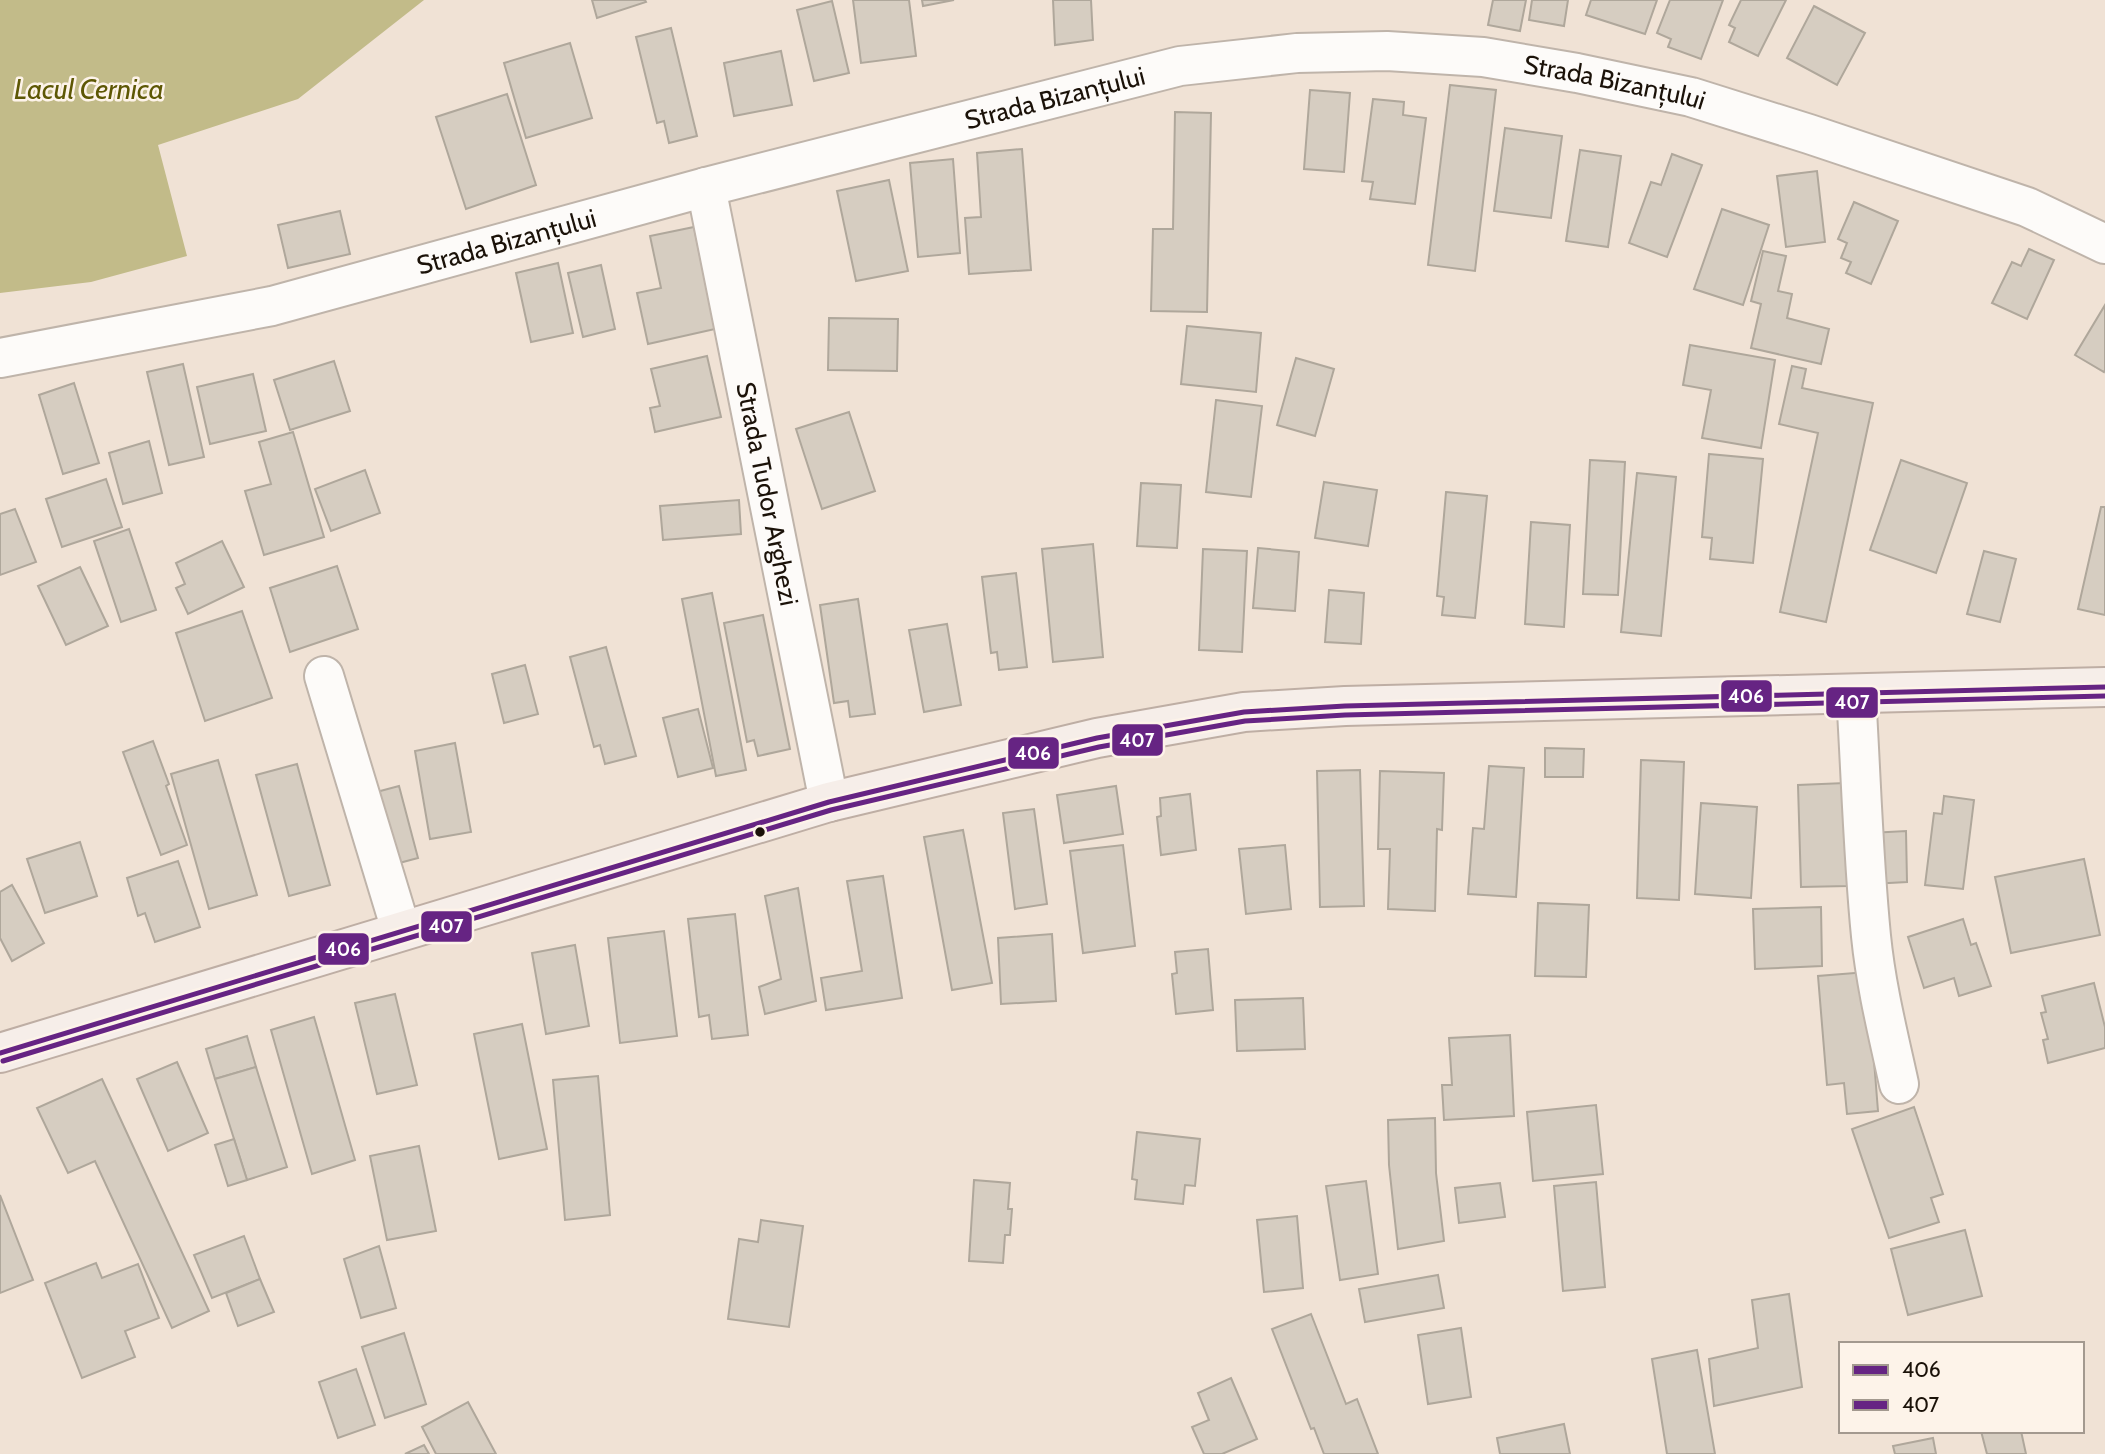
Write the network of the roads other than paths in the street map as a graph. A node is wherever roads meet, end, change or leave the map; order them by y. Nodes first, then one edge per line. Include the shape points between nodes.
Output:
1 (706, 187) junction
2 (2105, 244) edge
3 (0, 358) edge
4 (324, 676) dead end
5 (2105, 687) edge
6 (1856, 694) junction
7 (830, 802) junction
8 (401, 930) junction
9 (0, 1053) edge
10 (1899, 1084) dead end

1 - 2 street, Strada Bizanțului via 1180,66 1297,53 1387,51 1483,57 1690,97 2027,207
1 - 3 street, Strada Bizanțului via 272,306
1 - 7 street, Strada Tudor Arghezi
4 - 8 street
5 - 6 main road
6 - 7 main road via 1244,712 1097,737
6 - 10 street via 1871,937
7 - 8 main road
8 - 9 main road

